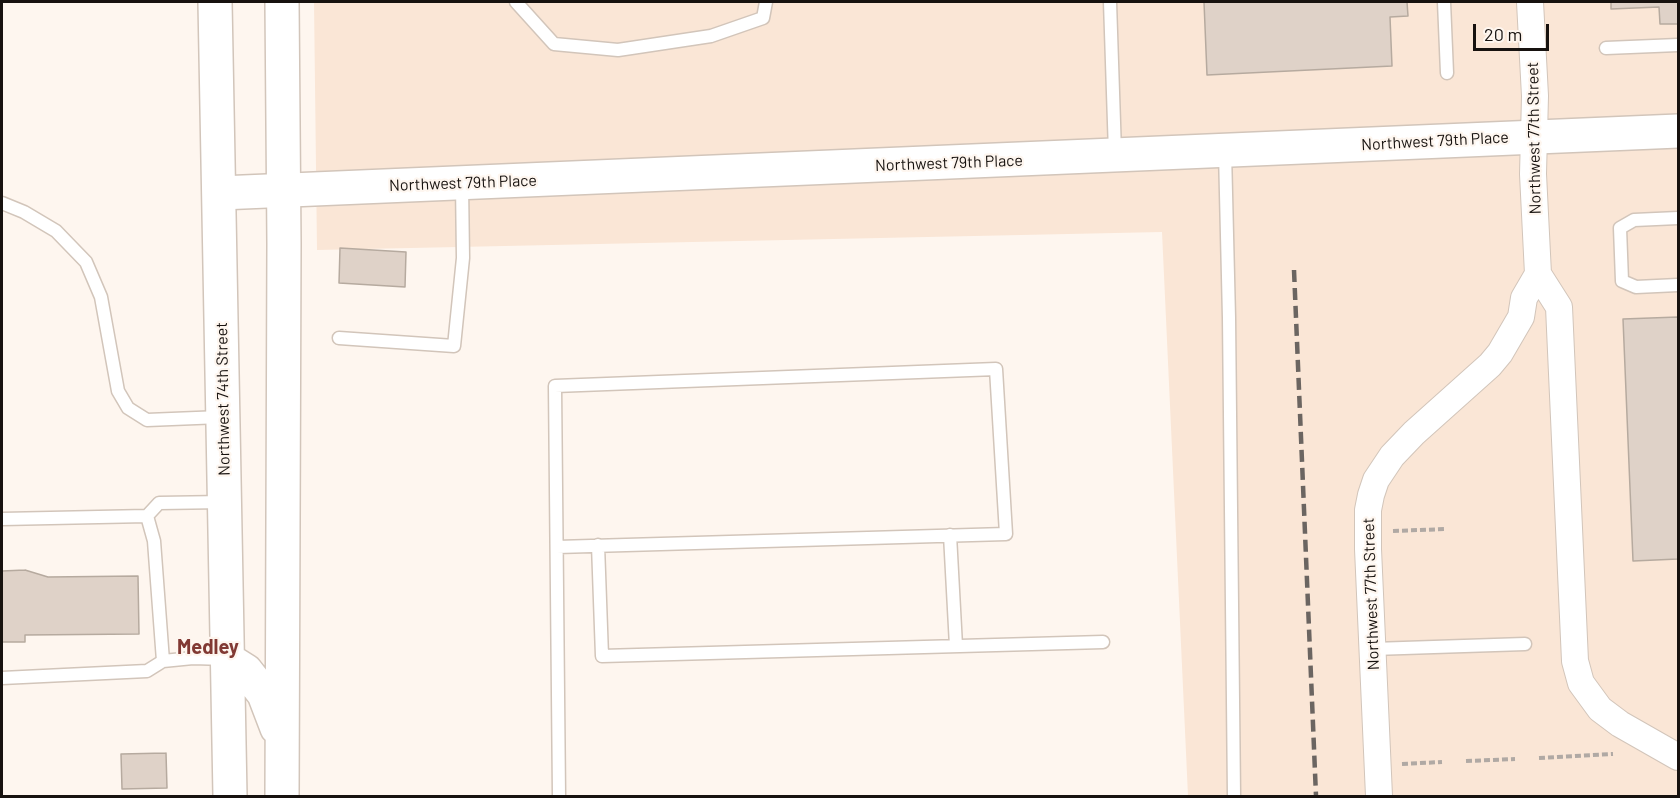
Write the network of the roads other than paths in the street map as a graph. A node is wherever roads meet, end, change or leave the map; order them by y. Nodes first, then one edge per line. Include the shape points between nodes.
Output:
1 (215, 2) edge
2 (282, 2) edge
3 (516, 2) edge
4 (766, 2) edge
5 (1110, 2) edge
6 (1444, 2) edge
7 (1530, 2) edge
8 (1678, 45) edge
9 (1606, 48) dead end
10 (1447, 73) dead end
11 (1678, 131) edge
12 (1534, 136) junction
13 (1225, 151) junction
14 (1115, 156) junction
15 (462, 183) junction
16 (284, 190) junction
17 (220, 193) junction
18 (2, 203) edge
19 (1678, 218) edge
20 (1538, 274) junction
21 (1678, 285) edge
22 (339, 338) dead end
23 (223, 417) junction
24 (225, 502) junction
25 (147, 516) junction
26 (2, 519) edge
27 (950, 535) junction
28 (598, 545) junction
29 (557, 547) junction
30 (1103, 642) dead end
31 (1525, 644) dead end
32 (956, 646) junction
33 (1373, 650) junction
34 (227, 659) junction
35 (163, 661) junction
36 (2, 678) edge
37 (282, 741) junction
38 (1678, 757) edge
39 (230, 796) edge
40 (282, 796) edge
41 (559, 796) edge
42 (1234, 796) edge
43 (1379, 796) edge

1 - 17 main road, Northwest 74th Street
2 - 16 main road
3 - 4 lane via 554,44 618,50 711,36 763,18
5 - 14 lane
6 - 10 lane
7 - 12 street, Northwest 77th Street via 1536,96
8 - 9 lane
11 - 12 main road, Northwest 79th Place
12 - 13 main road, Northwest 79th Place
12 - 20 street, Northwest 77th Street
13 - 14 main road, Northwest 79th Place
13 - 42 lane
14 - 15 main road, Northwest 79th Place
15 - 16 main road, Northwest 79th Place
15 - 22 lane via 463,258 454,346
16 - 17 main road, Northwest 79th Place
16 - 37 main road
17 - 23 main road, Northwest 74th Street
18 - 23 lane via 56,231 86,262 102,297 118,391 128,408 147,420
19 - 21 lane via 1634,220 1620,228 1622,281 1636,288
20 - 33 street, Northwest 77th Street via 1524,298 1521,317 1500,353 1402,444 1376,480 1367,527
20 - 38 street, Northwest 77th Street via 1559,307 1573,648 1578,672 1592,700 1610,718
23 - 24 main road, Northwest 74th Street
24 - 25 lane via 159,503
24 - 34 main road, Northwest 74th Street
25 - 26 lane
25 - 35 lane via 154,541
27 - 28 lane
27 - 29 lane via 1006,534 996,369 555,386
27 - 32 lane
28 - 29 lane
28 - 32 lane via 602,656
29 - 41 lane
30 - 32 lane
31 - 33 lane
33 - 43 street, Northwest 77th Street
34 - 35 lane
34 - 37 main road via 246,671 264,694
34 - 39 main road, Northwest 74th Street
35 - 36 lane via 147,671
37 - 40 main road

